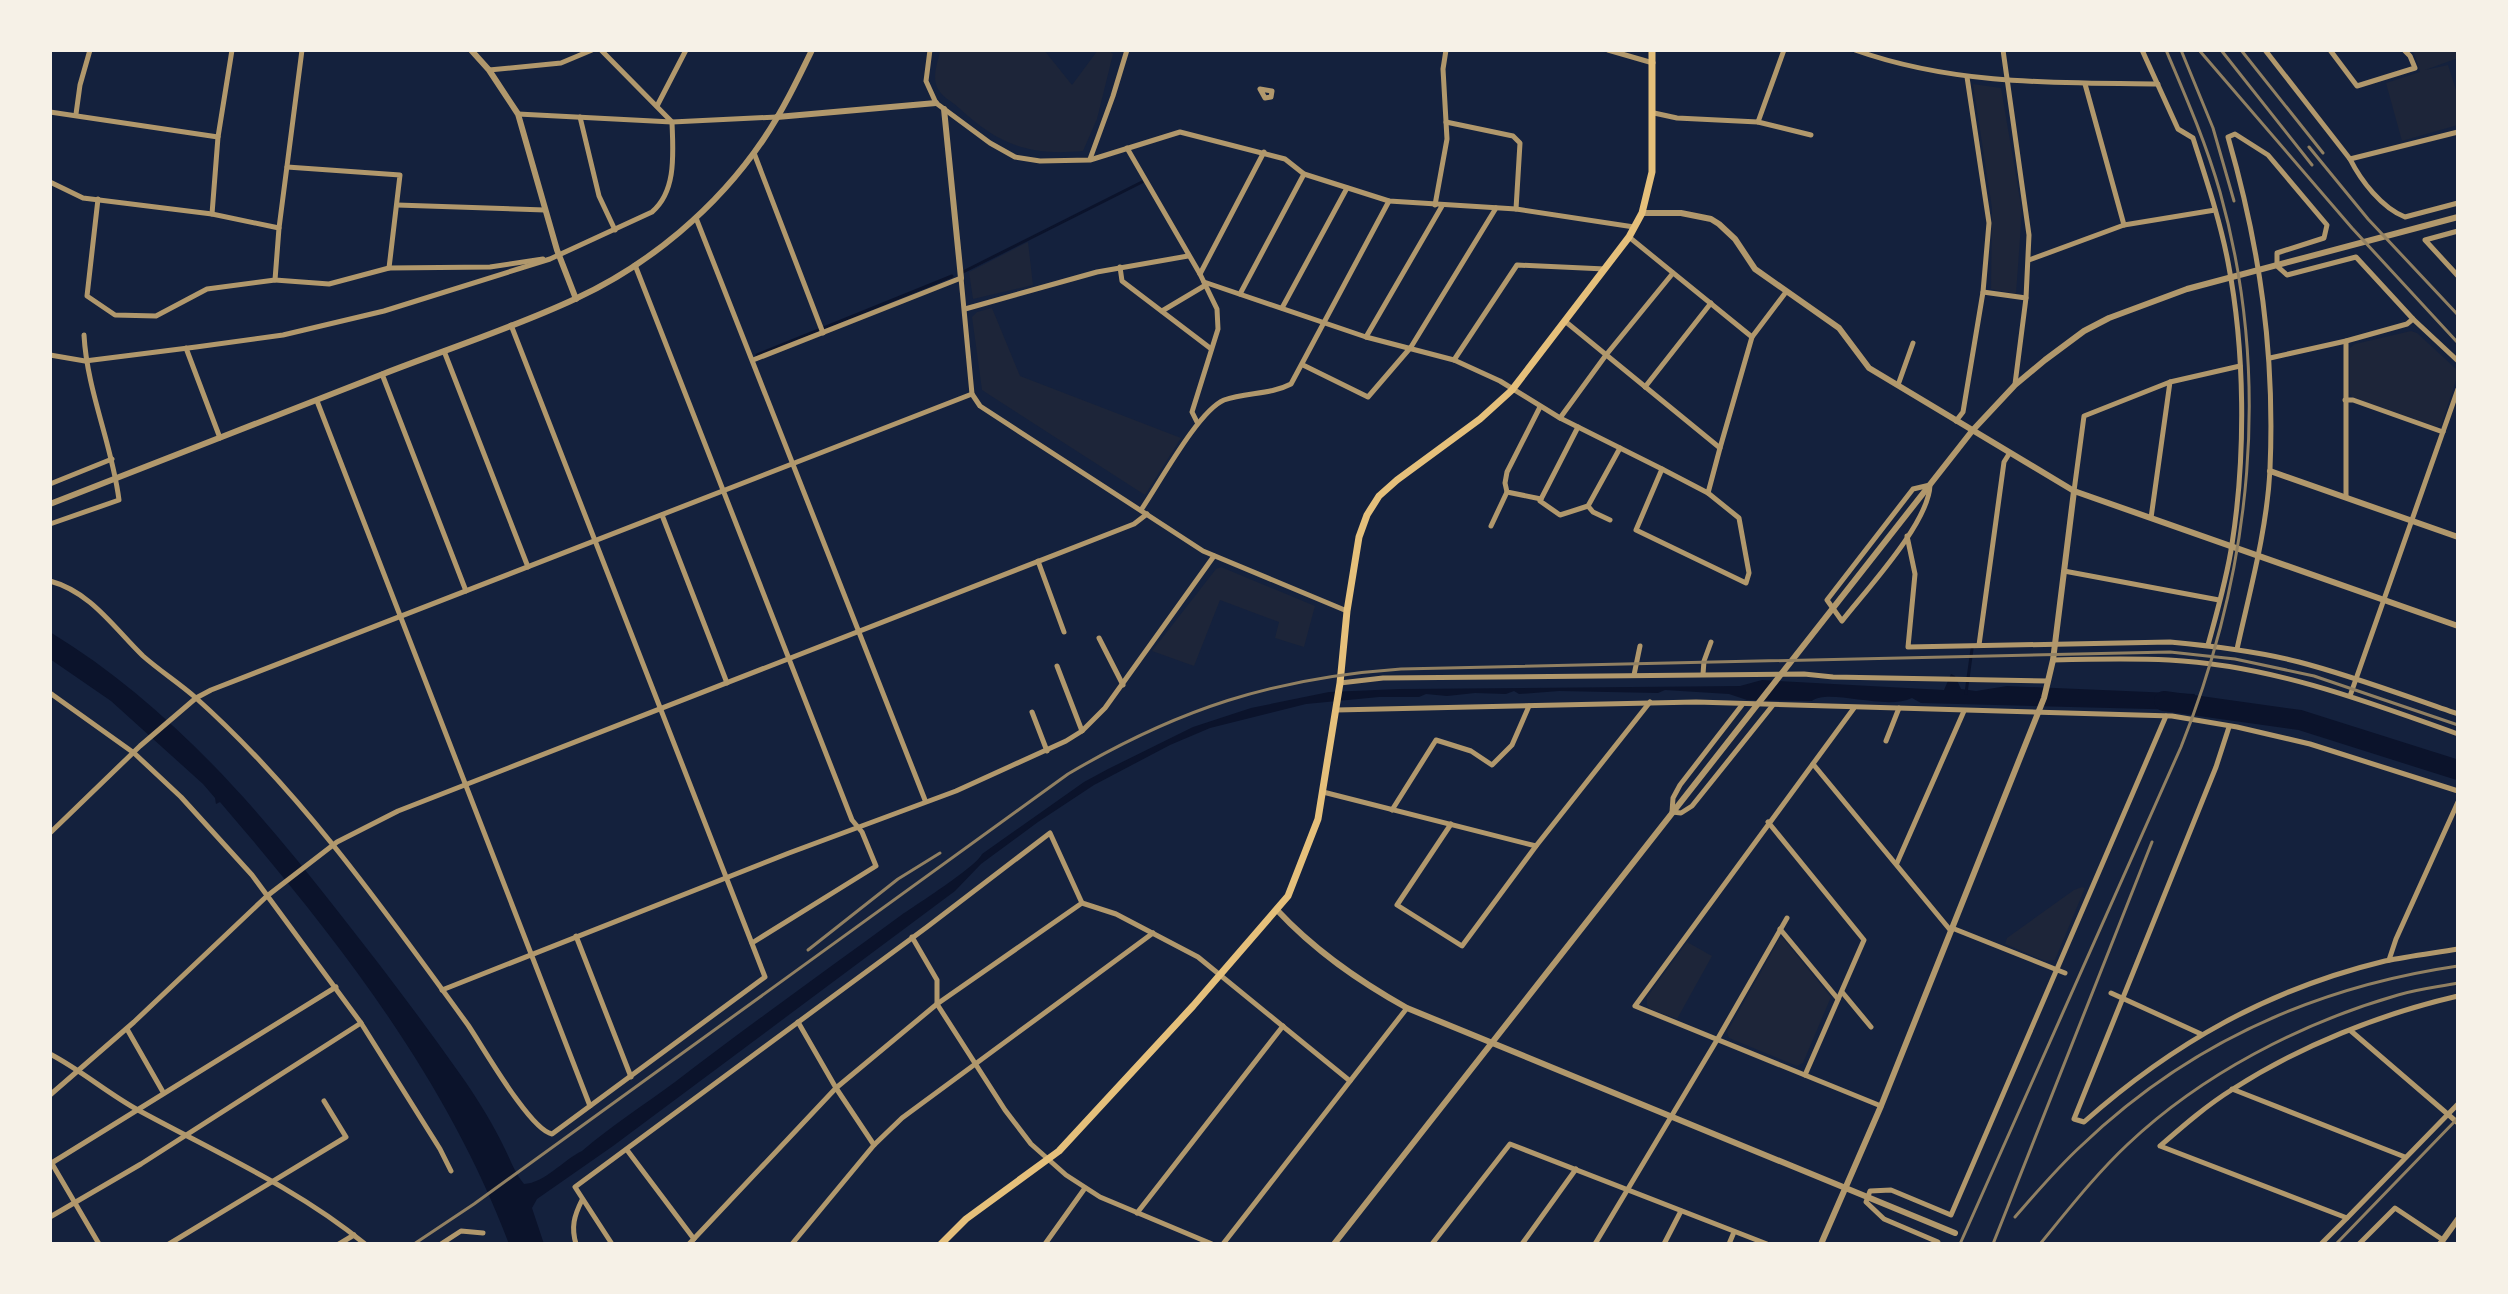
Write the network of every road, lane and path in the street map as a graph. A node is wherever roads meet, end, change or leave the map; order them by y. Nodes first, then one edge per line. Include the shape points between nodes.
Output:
1 (90, 50) edge
2 (232, 50) edge
3 (302, 50) edge
4 (471, 50) edge
5 (592, 50) edge
6 (601, 50) edge
7 (686, 50) edge
8 (930, 50) edge
9 (1127, 50) edge
10 (1446, 50) edge
11 (1608, 50) edge
12 (1652, 50) edge
13 (1784, 50) edge
14 (1855, 50) edge
15 (2003, 50) edge
16 (2142, 50) edge
17 (2265, 50) edge
18 (2330, 50) edge
19 (2404, 50) edge
20 (810, 51) edge
21 (1653, 63) junction
22 (489, 70) junction
23 (1967, 77) junction
24 (2008, 82) junction
25 (2084, 83) junction
26 (2158, 84) junction
27 (936, 103) junction
28 (657, 106) junction
29 (944, 109) junction
30 (50, 112) edge
31 (1654, 113) junction
32 (76, 114) junction
33 (518, 114) junction
34 (580, 117) junction
35 (777, 117) junction
36 (672, 122) junction
37 (1446, 122) junction
38 (1758, 122) junction
39 (2458, 132) edge
40 (1811, 135) dead end
41 (218, 137) junction
42 (1127, 148) junction
43 (1264, 152) junction
44 (754, 153) junction
45 (2350, 159) junction
46 (1090, 160) junction
47 (287, 167) junction
48 (1304, 174) junction
49 (50, 182) edge
50 (1347, 188) junction
51 (98, 199) junction
52 (1389, 201) junction
53 (2458, 203) edge
54 (397, 205) junction
55 (1438, 205) junction
56 (1496, 208) junction
57 (1516, 209) junction
58 (545, 210) junction
59 (2215, 210) junction
60 (1642, 213) junction
61 (212, 214) junction
62 (2458, 217) edge
63 (696, 218) junction
64 (2124, 225) junction
65 (1634, 227) junction
66 (279, 228) junction
67 (615, 230) junction
68 (2458, 231) edge
69 (1629, 237) junction
70 (559, 255) junction
71 (1188, 256) junction
72 (550, 259) junction
73 (2029, 260) junction
74 (635, 265) junction
75 (2277, 266) junction
76 (1120, 267) junction
77 (389, 268) junction
78 (1605, 269) junction
79 (2260, 270) junction
80 (2455, 270) edge
81 (1673, 273) junction
82 (1200, 274) junction
83 (2458, 276) edge
84 (961, 278) junction
85 (2230, 278) junction
86 (275, 280) junction
87 (1204, 284) junction
88 (1786, 292) junction
89 (1983, 292) junction
90 (1240, 294) junction
91 (2026, 298) junction
92 (576, 299) junction
93 (1711, 303) junction
94 (1282, 308) junction
95 (965, 309) junction
96 (1162, 311) junction
97 (2413, 319) junction
98 (1566, 322) junction
99 (1324, 323) junction
100 (511, 325) junction
101 (823, 333) junction
102 (84, 335) dead end
103 (1366, 337) junction
104 (1752, 337) junction
105 (2346, 341) junction
106 (1913, 343) dead end
107 (1411, 347) junction
108 (186, 348) junction
109 (1210, 348) junction
110 (444, 351) junction
111 (50, 355) edge
112 (1606, 355) junction
113 (2270, 358) junction
114 (753, 360) junction
115 (1454, 360) junction
116 (85, 361) junction
117 (2458, 361) edge
118 (1303, 365) junction
119 (2240, 366) junction
120 (382, 374) junction
121 (2170, 382) junction
122 (2015, 385) junction
123 (1898, 386) junction
124 (1645, 387) junction
125 (2458, 389) edge
126 (1512, 390) junction
127 (972, 394) junction
128 (2345, 400) junction
129 (317, 401) junction
130 (1540, 407) junction
131 (1560, 418) junction
132 (1956, 421) junction
133 (1197, 422) junction
134 (1578, 427) junction
135 (1972, 431) junction
136 (2443, 432) junction
137 (220, 438) junction
138 (1620, 448) junction
139 (1720, 448) junction
140 (2009, 454) junction
141 (112, 459) junction
142 (794, 463) junction
143 (1662, 469) junction
144 (2270, 471) junction
145 (117, 479) junction
146 (50, 484) edge
147 (1930, 485) junction
148 (724, 490) junction
149 (2074, 491) junction
150 (1507, 492) junction
151 (1708, 493) junction
152 (2346, 496) junction
153 (1541, 499) junction
154 (50, 504) edge
155 (1588, 506) junction
156 (1144, 512) junction
157 (662, 515) junction
158 (2151, 518) junction
159 (1610, 520) dead end
160 (2411, 521) junction
161 (50, 524) edge
162 (1491, 526) dead end
163 (1907, 536) junction
164 (2458, 537) edge
165 (596, 541) junction
166 (2232, 547) junction
167 (1214, 556) junction
168 (2258, 557) junction
169 (1038, 561) junction
170 (528, 567) junction
171 (2063, 571) junction
172 (50, 581) edge
173 (466, 591) junction
174 (2219, 600) junction
175 (2383, 600) junction
176 (1347, 611) junction
177 (400, 617) junction
178 (2458, 626) edge
179 (859, 632) junction
180 (1064, 632) dead end
181 (1099, 638) dead end
182 (1711, 642) dead end
183 (2054, 643) junction
184 (1979, 645) junction
185 (2208, 645) junction
186 (1640, 646) dead end
187 (2237, 649) junction
188 (790, 659) junction
189 (2053, 660) junction
190 (1057, 666) dead end
191 (1703, 674) junction
192 (1634, 675) junction
193 (2356, 678) junction
194 (727, 683) junction
195 (2048, 683) junction
196 (1123, 685) junction
197 (1340, 685) junction
198 (50, 693) edge
199 (2350, 696) junction
200 (196, 698) junction
201 (1650, 702) junction
202 (1743, 704) junction
203 (1773, 705) junction
204 (1529, 706) junction
205 (1855, 707) junction
206 (1336, 708) junction
207 (1899, 708) junction
208 (661, 709) junction
209 (1965, 710) junction
210 (2040, 710) junction
211 (1032, 712) dead end
212 (2458, 714) edge
213 (2166, 716) junction
214 (2229, 727) junction
215 (1082, 731) junction
216 (2458, 734) edge
217 (1886, 741) dead end
218 (1047, 751) junction
219 (134, 753) junction
220 (1813, 764) junction
221 (465, 786) junction
222 (2458, 791) edge
223 (1323, 792) junction
224 (925, 800) junction
225 (2458, 802) edge
226 (1392, 810) junction
227 (1672, 812) junction
228 (1768, 822) junction
229 (1451, 824) junction
230 (858, 827) junction
231 (50, 833) edge
232 (333, 846) junction
233 (1536, 846) junction
234 (1897, 863) junction
235 (727, 877) junction
236 (267, 896) junction
237 (1082, 903) junction
238 (1277, 910) junction
239 (1787, 918) dead end
240 (1780, 929) junction
241 (1952, 929) junction
242 (1153, 933) junction
243 (576, 936) junction
244 (912, 937) junction
245 (752, 943) junction
246 (2458, 949) edge
247 (531, 954) junction
248 (2389, 960) junction
249 (2055, 969) junction
250 (2065, 973) dead end
251 (1219, 975) junction
252 (336, 987) junction
253 (442, 990) junction
254 (1842, 992) junction
255 (2111, 993) dead end
256 (2458, 996) edge
257 (2123, 998) junction
258 (1839, 999) junction
259 (937, 1004) junction
260 (1407, 1008) junction
261 (798, 1022) junction
262 (361, 1023) junction
263 (1283, 1026) junction
264 (1871, 1027) dead end
265 (127, 1029) junction
266 (2351, 1031) junction
267 (2202, 1034) junction
268 (1717, 1040) junction
269 (1491, 1044) junction
270 (50, 1054) edge
271 (976, 1065) junction
272 (78, 1070) junction
273 (1805, 1075) junction
274 (632, 1077) junction
275 (1350, 1081) junction
276 (836, 1088) junction
277 (2232, 1089) junction
278 (163, 1092) junction
279 (50, 1095) edge
280 (324, 1101) dead end
281 (2458, 1104) edge
282 (590, 1106) junction
283 (1881, 1106) junction
284 (136, 1109) junction
285 (2448, 1114) junction
286 (1671, 1117) junction
287 (2458, 1123) edge
288 (185, 1134) junction
289 (874, 1145) junction
290 (627, 1150) junction
291 (2405, 1157) junction
292 (1047, 1160) junction
293 (50, 1163) edge
294 (1576, 1169) junction
295 (451, 1171) dead end
296 (270, 1182) junction
297 (1847, 1187) junction
298 (1085, 1188) junction
299 (1628, 1189) junction
300 (1868, 1196) junction
301 (582, 1199) junction
302 (73, 1203) junction
303 (1681, 1211) junction
304 (1137, 1213) junction
305 (50, 1217) edge
306 (2347, 1218) junction
307 (2458, 1219) edge
308 (1734, 1232) junction
309 (483, 1233) dead end
310 (1955, 1233) dead end
311 (354, 1235) junction
312 (692, 1241) edge
313 (2442, 1242) edge
314 (99, 1244) edge
315 (169, 1244) edge
316 (339, 1244) edge
317 (365, 1244) edge
318 (441, 1244) edge
319 (576, 1244) edge
320 (612, 1244) edge
321 (792, 1244) edge
322 (941, 1244) edge
323 (1045, 1244) edge
324 (1212, 1244) edge
325 (1223, 1244) edge
326 (1334, 1244) edge
327 (1432, 1244) edge
328 (1522, 1244) edge
329 (1595, 1244) edge
330 (1664, 1244) edge
331 (1729, 1244) edge
332 (1767, 1244) edge
333 (1821, 1244) edge
334 (1938, 1244) edge
335 (2321, 1244) edge
336 (2359, 1244) edge

1 - 32 street
2 - 41 street
3 - 47 street
4 - 22 street
5 - 22 street via 561,63
6 - 28 street
7 - 28 street
8 - 27 street via 926,81
9 - 46 street
10 - 37 street
11 - 21 street
12 - 21 main road
13 - 38 street
14 - 23 street
15 - 24 street
16 - 26 street
17 - 45 street
18 - 19 street via 2357,86 2415,68
20 - 35 street
21 - 31 main road
22 - 33 street
23 - 24 street
23 - 89 street via 1989,223
24 - 25 street
24 - 73 street
25 - 26 street
25 - 64 street
26 - 59 street via 2178,129 2193,138
27 - 29 street
27 - 35 street
28 - 36 street
29 - 46 street via 1015,157
29 - 84 street
30 - 32 street
31 - 38 street
31 - 60 main road via 1652,172
32 - 41 street
33 - 34 street
33 - 58 street
34 - 36 street
34 - 67 street via 599,196
35 - 36 street
35 - 44 street
36 - 67 street via 668,190 661,204
37 - 55 street
37 - 57 street via 1513,136 1520,143
38 - 40 street
39 - 45 street
41 - 61 street
42 - 43 street via 1180,132
42 - 46 street
42 - 71 street
43 - 48 street
43 - 82 street
44 - 63 street
44 - 101 street
45 - 53 street via 2384,205 2405,217
47 - 54 street via 400,175
47 - 66 street
48 - 50 street
48 - 90 street
49 - 51 street via 83,198
50 - 52 street
50 - 94 street
51 - 61 street
51 - 86 street via 87,296 115,315 156,316 207,289
52 - 55 street
52 - 99 street
54 - 58 street
54 - 77 street
55 - 56 street
55 - 103 street
56 - 57 street
56 - 107 street
57 - 65 street
58 - 70 street
59 - 64 street
59 - 85 street
60 - 65 main road
60 - 88 street via 1711,219 1735,239 1755,269
61 - 66 street
62 - 75 street
63 - 74 street
63 - 114 street
64 - 73 street
65 - 69 main road
66 - 86 street
67 - 70 street
68 - 80 street via 2425,240
69 - 78 main road
69 - 81 street
70 - 72 street
70 - 92 street
71 - 76 street
71 - 82 street
72 - 77 street via 490,267
72 - 108 street via 384,311 283,335
73 - 91 street
74 - 92 street
74 - 148 street
75 - 79 street
75 - 79 street via 2277,253 2324,238 2327,225 2268,155 2235,134 2228,137
75 - 97 street via 2287,275 2356,257
76 - 95 street
76 - 96 street via 1122,281
77 - 86 street via 329,284
78 - 98 main road
78 - 115 street via 1517,265
79 - 85 street
79 - 113 street
80 - 83 street
81 - 93 street
81 - 112 street
82 - 87 street
84 - 95 street
84 - 101 street
85 - 119 street
85 - 122 street via 2109,318
87 - 90 street
87 - 96 street
87 - 109 street via 1218,316
88 - 104 street
88 - 123 street via 1839,328 1869,368
89 - 91 street
89 - 132 street via 1963,412
90 - 94 street
91 - 122 street
92 - 100 street
93 - 104 street
93 - 124 street
94 - 99 street
95 - 127 street
96 - 109 street
97 - 105 street
97 - 117 street
98 - 112 street
98 - 126 main road
99 - 103 street
99 - 118 street
100 - 110 street
100 - 165 street
101 - 114 street
102 - 116 street
103 - 107 street
104 - 139 street
105 - 113 street
105 - 128 street
106 - 123 street
107 - 115 street
107 - 118 street via 1368,397
108 - 116 street
108 - 137 street
109 - 133 street via 1192,412
110 - 120 street
110 - 170 street
111 - 116 street
112 - 124 street
112 - 131 street
113 - 144 street
114 - 142 street
115 - 126 street
116 - 141 street
118 - 133 street via 1291,384 1278,391 1225,400
119 - 121 street
119 - 166 street
120 - 129 street
120 - 173 street
121 - 149 street via 2084,416
121 - 158 street
122 - 135 street
123 - 132 street
124 - 139 street
125 - 136 street
126 - 130 street
126 - 176 main road via 1379,496 1359,537
127 - 142 street
127 - 156 street via 980,406
128 - 136 street
128 - 152 street
129 - 137 street
129 - 177 street
130 - 131 street
130 - 150 street via 1507,472
131 - 134 street
132 - 135 street
133 - 156 street
134 - 138 street
134 - 153 street
135 - 140 street
135 - 147 street
136 - 160 street
137 - 145 street
138 - 143 street
138 - 155 street
139 - 151 street
140 - 149 street
140 - 184 street
141 - 145 street
141 - 146 street
142 - 148 street
142 - 179 street
143 - 151 street
143 - 151 street via 1636,530 1746,583 1749,573 1739,518
144 - 152 street
144 - 168 street
145 - 154 street
145 - 161 street via 119,500
147 - 163 street via 1930,498
147 - 163 street via 1913,489 1827,600 1842,621
147 - 227 street
148 - 157 street
148 - 188 street
149 - 158 street
149 - 171 street
150 - 153 street
150 - 162 street
152 - 160 street
153 - 155 street via 1560,515
155 - 159 street
156 - 167 street
156 - 169 street via 1134,524
157 - 165 street
157 - 194 street
158 - 166 street
160 - 164 street
160 - 175 street
163 - 184 street via 1915,574 1908,647
165 - 170 street
165 - 208 street
166 - 168 street
166 - 174 street
167 - 176 street
167 - 196 street
168 - 175 street
168 - 187 street
169 - 179 street
169 - 180 street
170 - 173 street
171 - 174 street
171 - 183 street
172 - 200 street via 84,597
173 - 177 street
174 - 185 street
175 - 178 street
175 - 193 street
176 - 197 main road
177 - 200 street
177 - 221 street
179 - 188 street
179 - 224 street
181 - 196 street
182 - 191 street
183 - 184 street
183 - 185 street
183 - 189 street
185 - 187 street
186 - 192 street
187 - 193 street
188 - 194 street
188 - 230 street
189 - 195 street
189 - 199 street via 2194,663 2266,674
190 - 215 street
191 - 192 street
191 - 195 street
192 - 197 street via 1383,678
193 - 199 street
193 - 212 street
194 - 208 street
195 - 210 street
196 - 215 street
197 - 206 main road
198 - 219 street
199 - 216 street
200 - 219 street
200 - 232 street
201 - 202 street
201 - 204 street
201 - 233 street
202 - 203 street
202 - 227 street via 1680,785
203 - 205 street
203 - 227 street via 1692,806
204 - 206 street
204 - 226 street via 1512,745 1492,765 1471,751 1436,740
205 - 207 street
205 - 220 street
206 - 223 main road
207 - 209 street
207 - 217 street
208 - 221 street
208 - 235 street
209 - 210 street
209 - 234 street
210 - 213 street
210 - 241 street
211 - 218 street
213 - 214 street
213 - 249 street
214 - 222 street via 2310,744
214 - 257 street
215 - 218 street
218 - 224 street
219 - 231 street
219 - 236 street via 181,797
220 - 228 street
220 - 234 street
221 - 232 street via 398,811
221 - 247 street
223 - 226 street
223 - 238 main road via 1298,873
224 - 230 street
225 - 248 street
226 - 229 street
227 - 269 street
228 - 254 street via 1864,940
228 - 268 street via 1635,1006
229 - 233 street
229 - 233 street via 1397,905 1462,946
230 - 235 street
230 - 245 street via 876,866
232 - 236 street
232 - 253 street
234 - 241 street
235 - 243 street
235 - 245 street
236 - 252 street
236 - 265 street
237 - 242 street
237 - 244 street via 1050,833
237 - 259 street
238 - 251 main road
238 - 260 street via 1319,951
239 - 240 street
240 - 258 street
240 - 268 street
241 - 249 street
241 - 283 street
242 - 251 street
242 - 271 street
243 - 247 street
243 - 274 street
244 - 259 street via 937,980
244 - 261 street
245 - 274 street via 765,977
246 - 248 street
247 - 253 street
247 - 282 street
248 - 267 street via 2286,993
249 - 250 street
249 - 300 street via 1951,1215 1891,1190 1870,1191
251 - 263 street
251 - 292 main road
252 - 262 street
252 - 278 street
253 - 282 street via 543,1133 552,1134
254 - 258 street
254 - 264 street
255 - 257 street
256 - 266 street via 2410,1007
257 - 267 street
257 - 267 street via 2074,1119 2084,1122 2147,1069
258 - 273 street
259 - 271 street
259 - 276 street
260 - 269 street
260 - 275 street
261 - 276 street
261 - 290 street
262 - 288 street
262 - 295 street
263 - 275 street
263 - 304 street
265 - 272 street
265 - 278 street
266 - 277 street
266 - 285 street
268 - 273 street
268 - 286 street
269 - 286 street
269 - 326 street
270 - 272 street
271 - 289 street
271 - 292 street via 1018,1128
272 - 279 street
272 - 284 street
273 - 283 street
274 - 282 street
275 - 325 street
276 - 289 street
276 - 312 street
277 - 291 street
277 - 306 street via 2160,1146
278 - 284 street
280 - 296 street via 346,1137
281 - 285 street
283 - 297 street
284 - 288 street
284 - 293 street
285 - 287 street
285 - 291 street
286 - 297 street
286 - 299 street
288 - 296 street
288 - 302 street
289 - 321 street
290 - 301 street via 575,1187
290 - 312 street
291 - 306 street
292 - 298 street
292 - 322 main road
293 - 302 street
294 - 299 street
294 - 327 street via 1510,1144
294 - 328 street
296 - 311 street
296 - 315 street
297 - 300 street
297 - 333 street
298 - 304 street
298 - 323 street
299 - 303 street
299 - 329 street
300 - 310 street
300 - 334 street via 1866,1202 1880,1216
301 - 319 street via 574,1217
301 - 320 street
302 - 305 street
302 - 314 street
303 - 308 street
303 - 330 street
304 - 324 street
306 - 335 street
307 - 313 street
308 - 331 street
308 - 332 street
309 - 318 street via 461,1231
311 - 316 street
311 - 317 street
313 - 336 street via 2395,1208

